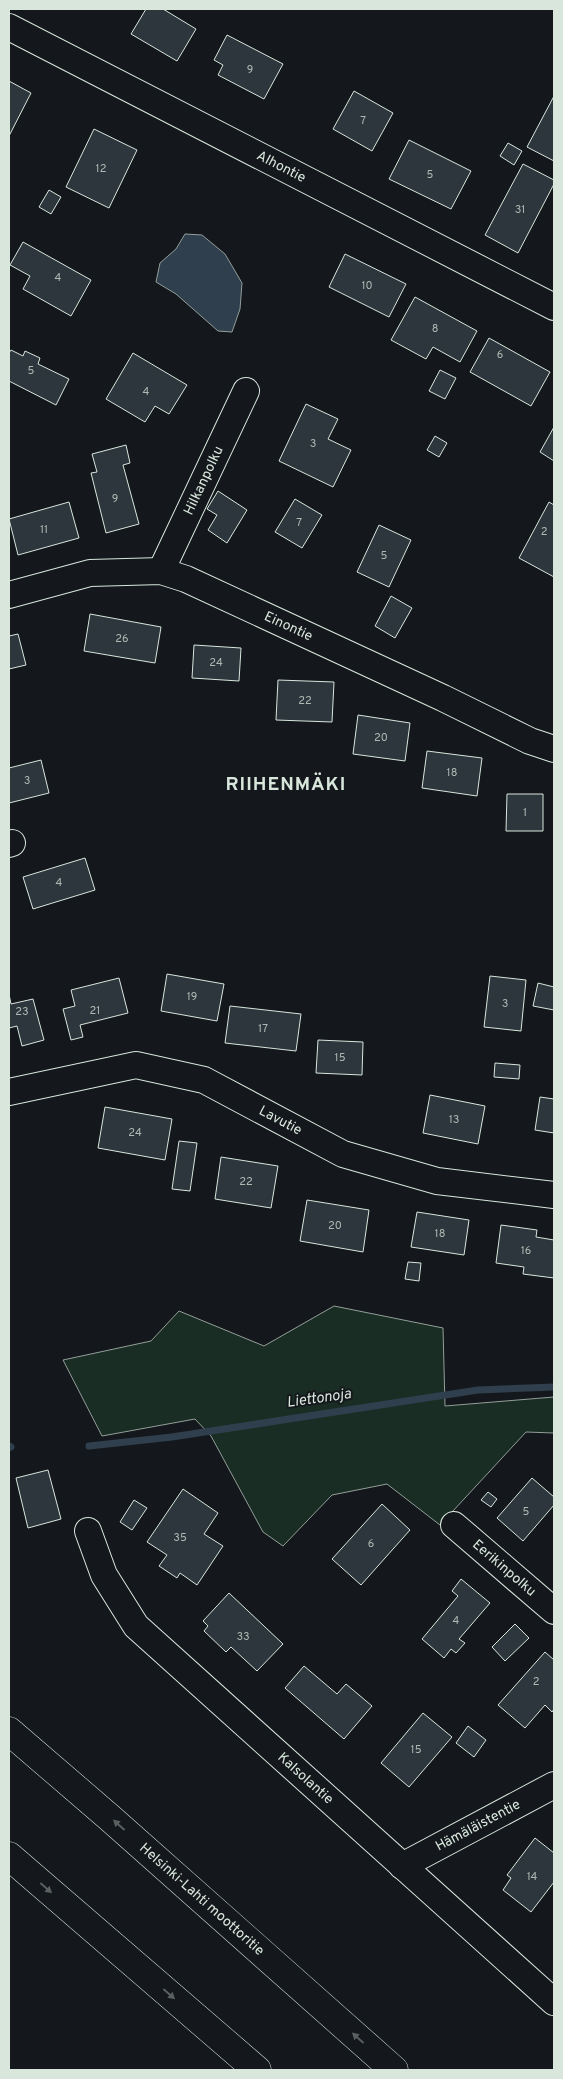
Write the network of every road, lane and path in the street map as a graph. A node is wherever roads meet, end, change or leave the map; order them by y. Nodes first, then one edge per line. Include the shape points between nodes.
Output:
1 (9, 27) edge
2 (552, 298) edge
3 (246, 391) dead end
4 (161, 571) junction
5 (9, 594) edge
6 (554, 749) edge
7 (9, 1092) edge
8 (554, 1195) edge
9 (454, 1525) dead end
10 (88, 1531) dead end
11 (554, 1611) edge
12 (9, 1731) edge
13 (554, 1785) edge
14 (9, 1856) edge
15 (402, 1866) junction
16 (554, 2002) edge
17 (257, 2070) edge
18 (394, 2070) edge

1 - 2 street, Alhontie
3 - 4 street, Hilkanpolku
4 - 5 street, Einontie via 90,573
4 - 6 street, Einontie via 186,578 530,741
7 - 8 street, Lavutie via 136,1065 204,1080 343,1154 437,1181
9 - 11 street, Eerikinpolku
10 - 15 street, Kalsolantie via 104,1575 136,1626
18 -> 12 highway, Helsinki-Lahti moottoritie
13 - 15 street, Hämäläistentie
14 -> 17 highway
15 - 16 street, Kalsolantie

